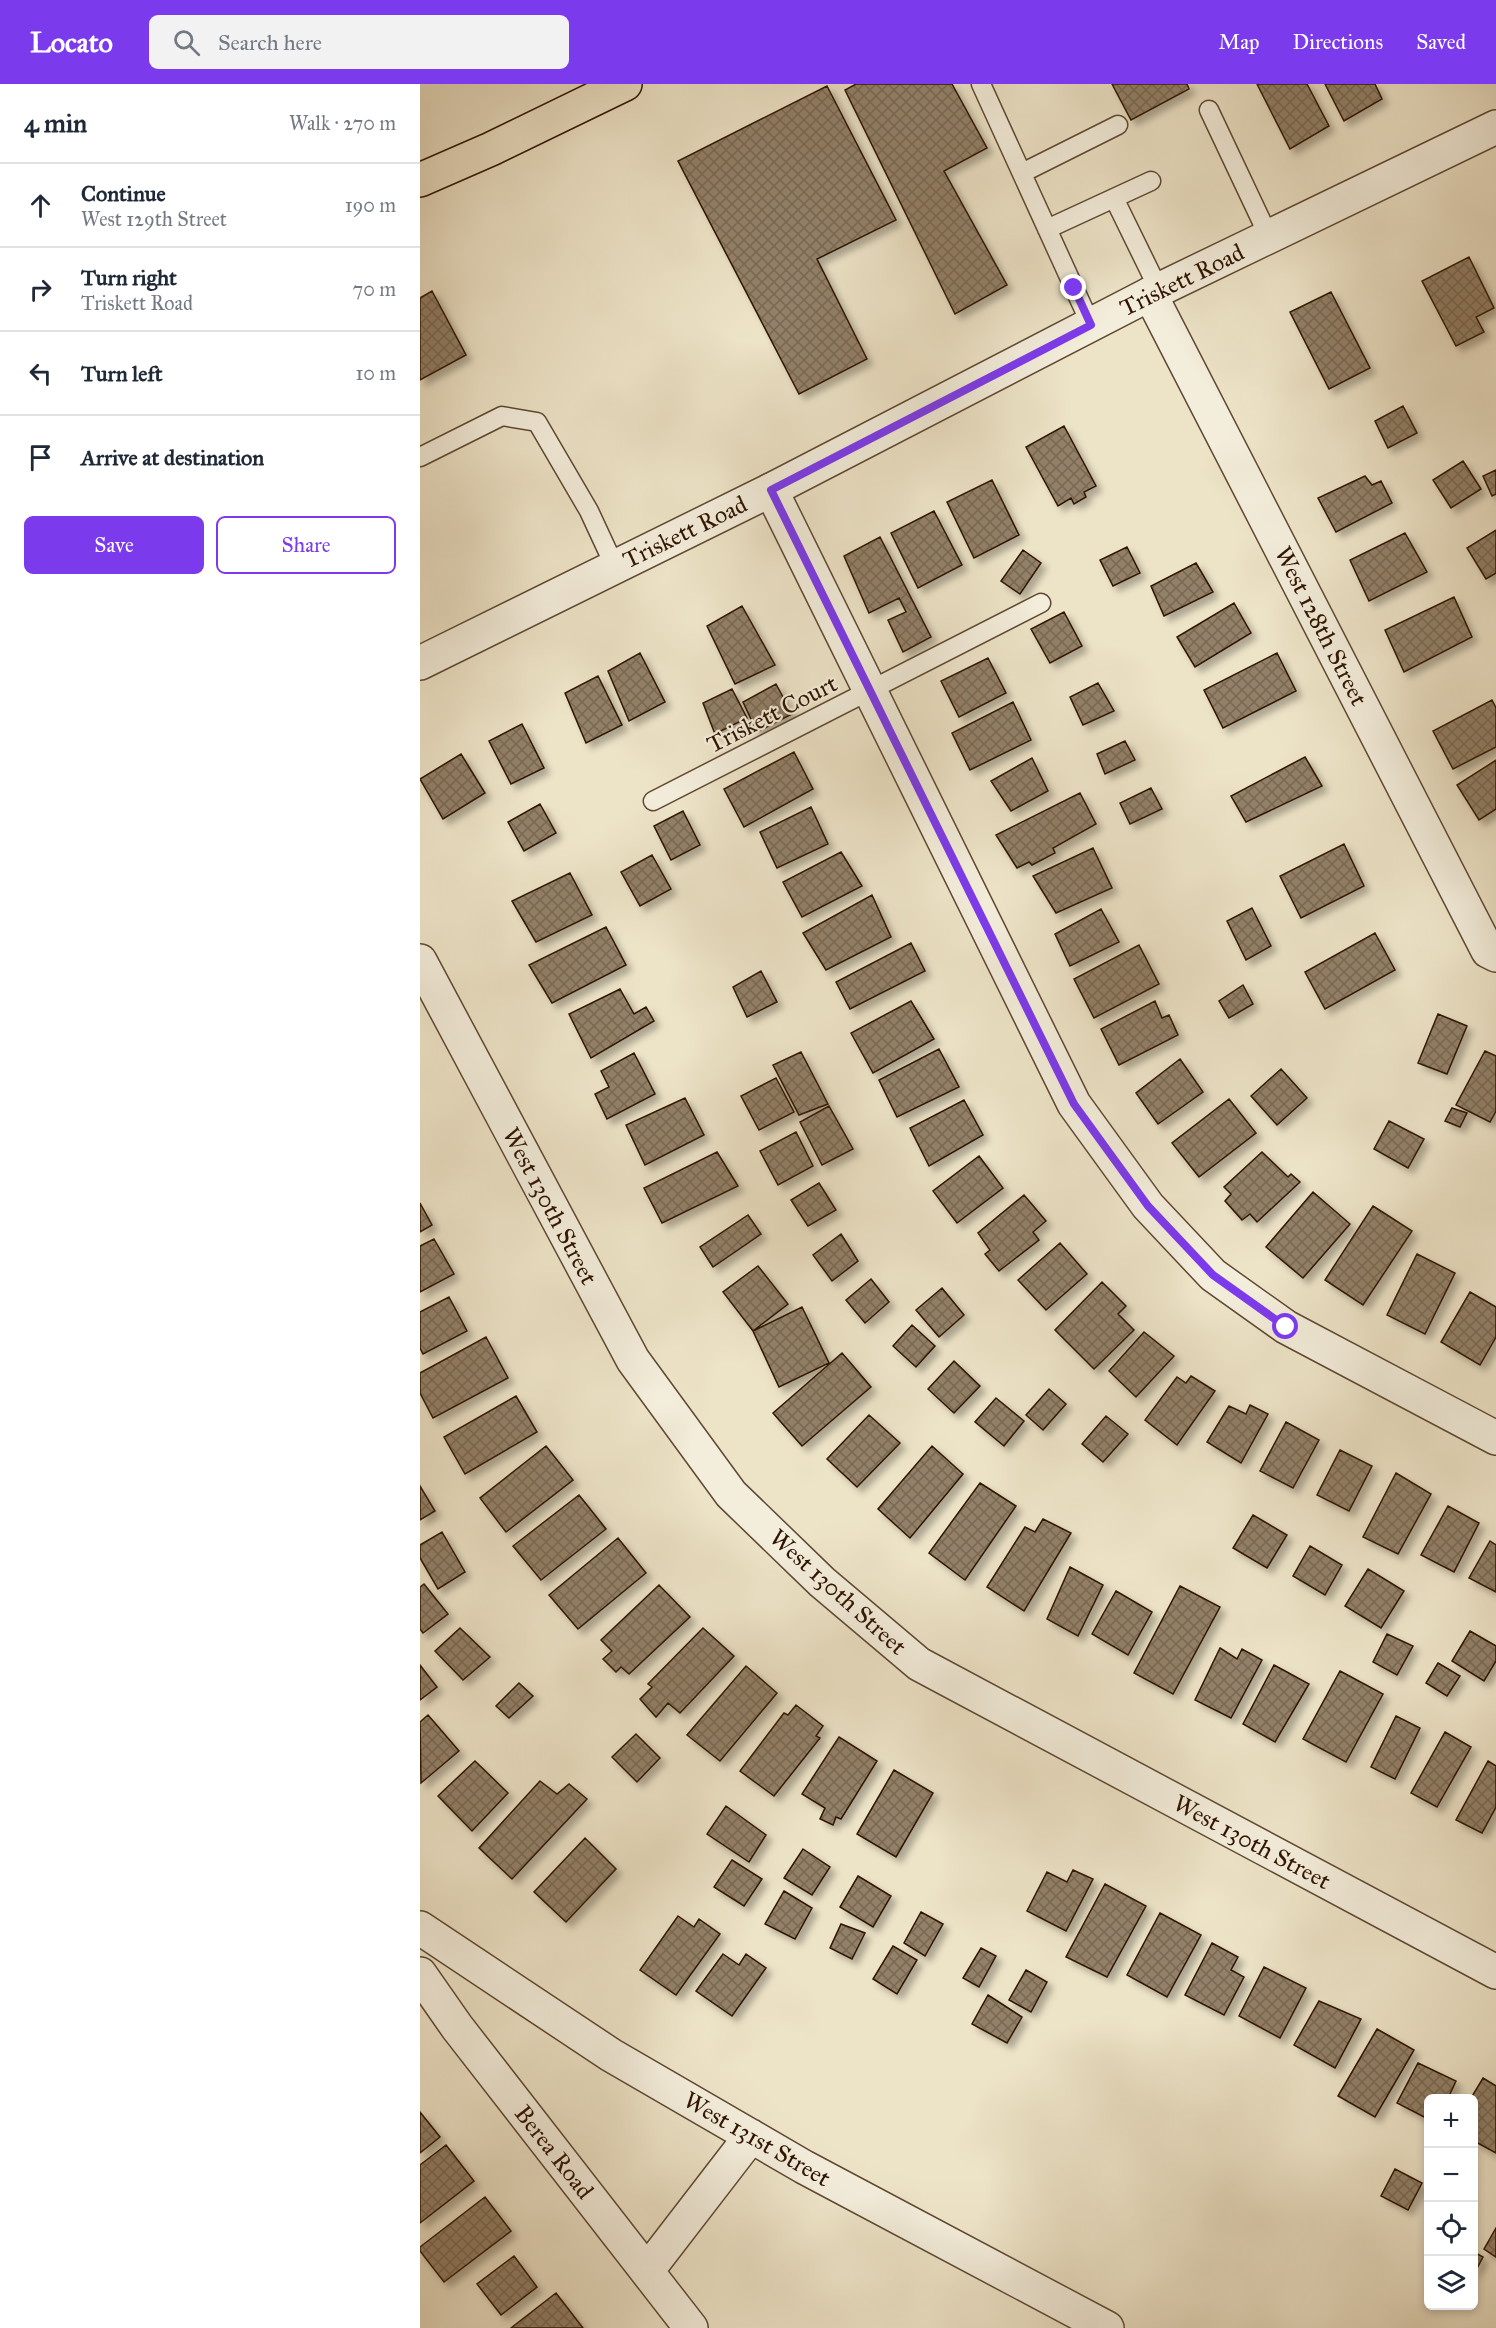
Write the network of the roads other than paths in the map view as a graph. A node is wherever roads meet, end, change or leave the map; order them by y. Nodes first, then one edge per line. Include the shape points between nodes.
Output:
1 (625, 84) edge
2 (981, 84) edge
3 (1209, 110) dead end
4 (1118, 125) dead end
5 (1496, 127) edge
6 (1022, 173) junction
7 (420, 180) edge
8 (1151, 181) dead end
9 (1114, 198) junction
10 (1047, 229) junction
11 (1269, 237) junction
12 (1155, 292) junction
13 (1091, 325) junction
14 (420, 457) edge
15 (771, 490) junction
16 (615, 567) junction
17 (1041, 603) dead end
18 (420, 663) edge
19 (870, 691) junction
20 (653, 801) dead end
21 (1496, 955) edge
22 (420, 961) edge
23 (1496, 1438) edge
24 (420, 1928) edge
25 (1496, 1972) edge
26 (420, 1974) edge
27 (751, 2136) junction
28 (647, 2271) junction
29 (691, 2328) edge
30 (1107, 2328) edge

1 - 7 highway
2 - 6 lane
3 - 11 lane
4 - 6 lane
5 - 11 street, Triskett Road
6 - 10 lane
8 - 9 lane
9 - 10 lane
9 - 12 lane
10 - 13 lane
11 - 12 street, Triskett Road
12 - 13 street, Triskett Road
12 - 21 street, West 128th Street via 1488,951
13 - 15 street, Triskett Road
14 - 16 lane via 502,416 537,422 589,511
15 - 16 street, Triskett Road
15 - 19 street
16 - 18 street, Triskett Road
17 - 19 lane, Triskett Court
19 - 20 lane, Triskett Court
19 - 23 street via 1074,1104 1148,1206 1213,1275 1286,1327
22 - 25 street, West 130th Street via 633,1360 730,1494 822,1581 920,1664
24 - 27 street, West 131st Street via 611,2055
26 - 28 street, Berea Road
27 - 28 street
27 - 30 street, West 131st Street
28 - 29 street, Berea Road

